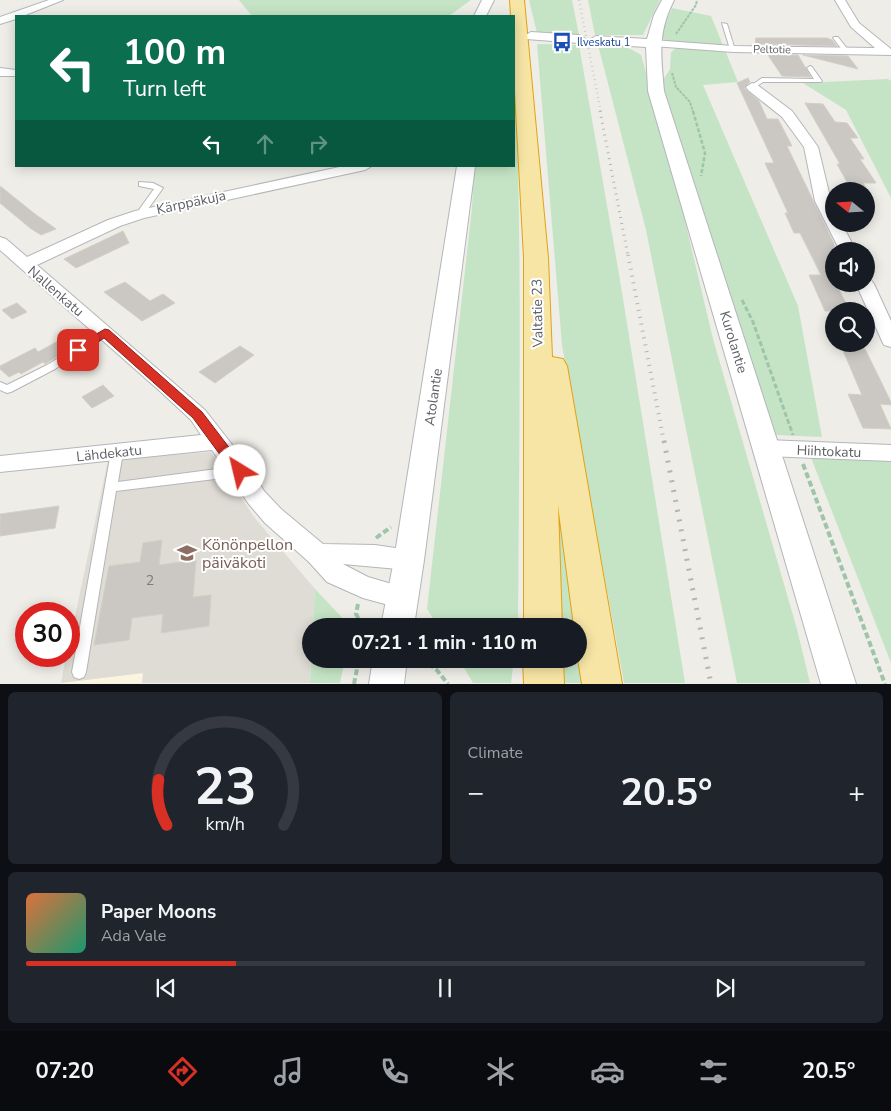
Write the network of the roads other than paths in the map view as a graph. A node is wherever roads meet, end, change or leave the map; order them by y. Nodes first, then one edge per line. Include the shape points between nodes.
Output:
1 (34, 0) edge
2 (58, 0) edge
3 (488, 0) edge
4 (517, 0) edge
5 (668, 0) edge
6 (840, 0) edge
7 (47, 4) junction
8 (17, 15) edge
9 (480, 15) edge
10 (15, 16) edge
11 (0, 21) edge
12 (724, 24) dead end
13 (531, 36) dead end
14 (836, 38) dead end
15 (578, 39) dead end
16 (596, 40) dead end
17 (662, 44) junction
18 (733, 49) junction
19 (846, 50) junction
20 (888, 52) edge
21 (810, 68) dead end
22 (0, 72) edge
23 (15, 73) edge
24 (752, 87) joint
25 (360, 167) edge
26 (466, 167) edge
27 (142, 184) dead end
28 (825, 205) edge
29 (140, 214) junction
30 (0, 242) edge
31 (536, 258) junction
32 (25, 264) junction
33 (869, 292) edge
34 (105, 333) junction
35 (891, 341) edge
36 (0, 386) edge
37 (218, 441) junction
38 (766, 448) junction
39 (117, 452) junction
40 (891, 453) edge
41 (0, 464) edge
42 (240, 471) junction
43 (112, 487) junction
44 (318, 555) junction
45 (409, 560) junction
46 (403, 598) junction
47 (398, 618) edge
48 (543, 618) edge
49 (389, 668) edge
50 (544, 668) edge
51 (80, 672) dead end
52 (386, 684) edge
53 (544, 684) edge
54 (602, 684) edge
55 (839, 684) edge

1 - 7 street
2 - 7 street
3 - 9 street
4 - 31 highway, Valtatie 23
5 - 17 street, Kurolantie via 660,15
6 - 20 street via 855,24
7 - 8 street
10 - 11 street
12 - 18 lane
13 - 15 street
14 - 19 lane
16 - 17 street
17 - 18 street, Peltotie
17 - 38 street, Kurolantie via 656,91
18 - 19 street, Peltotie
19 - 20 street, Peltotie
21 - 24 lane via 819,81 762,80
22 - 23 street
24 - 28 street via 788,114 811,147
25 - 29 street, Kärppäkuja
26 - 45 street, Atolantie
27 - 29 lane via 159,188
29 - 32 street, Kärppäkuja
30 - 32 street, Nallenkatu
31 - 48 highway, Valtatie 23
31 - 54 highway
32 - 34 street, Nallenkatu
33 - 35 street
34 - 36 lane via 51,367 7,389
34 - 37 street, Nallenkatu via 198,415
37 - 39 street, Lähdekatu
37 - 42 street, Nallenkatu
38 - 40 street, Hiihtokatu
38 - 55 street, Kurolantie
39 - 41 street, Lähdekatu
39 - 43 lane
42 - 43 lane
42 - 44 street, Nallenkatu via 273,516
43 - 51 lane
44 - 45 street via 372,554
44 - 46 street, Nallenkatu via 336,574 363,587
45 - 46 street, Atolantie
46 - 47 street, Atolantie
49 - 52 street
50 - 53 highway

